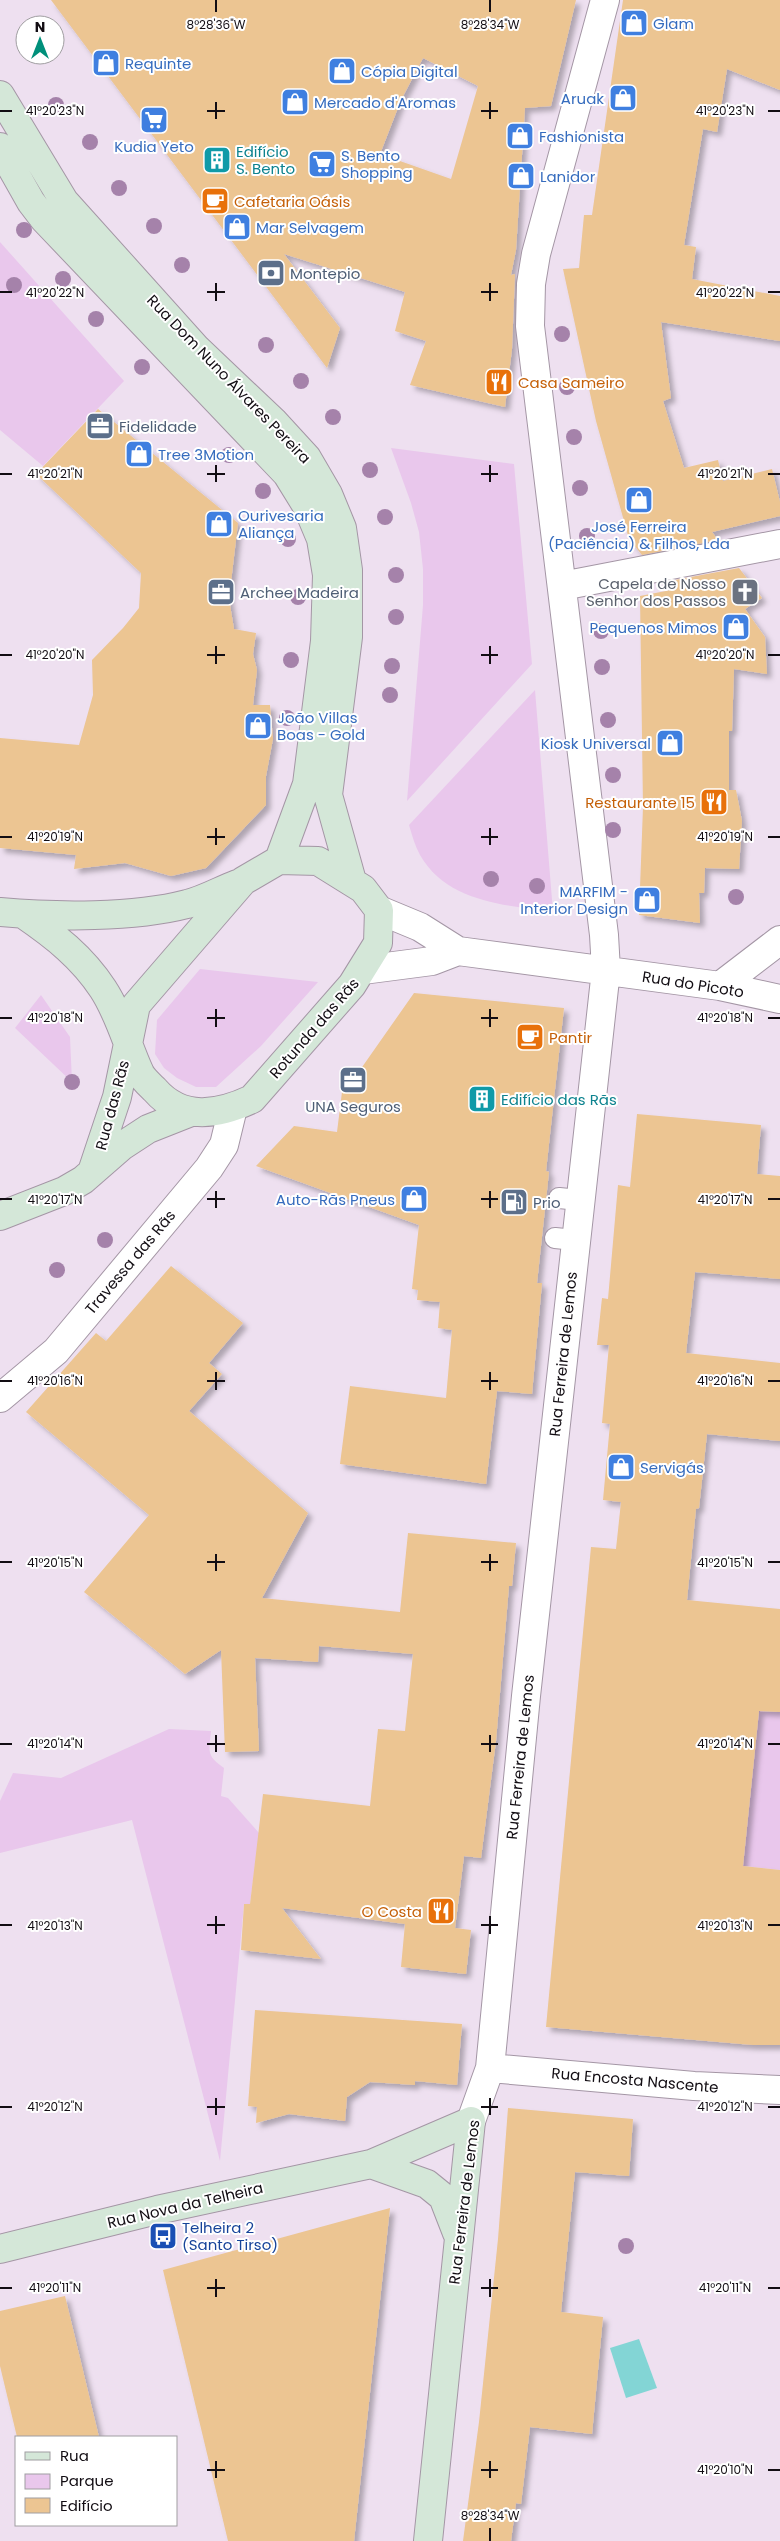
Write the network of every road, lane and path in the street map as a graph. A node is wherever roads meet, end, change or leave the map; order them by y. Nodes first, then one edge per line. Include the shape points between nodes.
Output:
1 (605, 0) edge
2 (0, 94) edge
3 (0, 147) edge
4 (780, 544) edge
5 (562, 586) junction
6 (279, 860) junction
7 (243, 881) junction
8 (352, 881) junction
9 (378, 910) junction
10 (12, 913) edge
11 (780, 940) edge
12 (458, 951) junction
13 (363, 970) junction
14 (606, 970) junction
15 (720, 986) junction
16 (780, 999) edge
17 (128, 1040) junction
18 (233, 1108) junction
19 (191, 1112) junction
20 (94, 1169) junction
21 (0, 1216) edge
22 (0, 1398) edge
23 (490, 2068) junction
24 (780, 2090) edge
25 (471, 2121) junction
26 (371, 2164) junction
27 (459, 2237) junction
28 (0, 2249) edge
29 (428, 2541) edge

1 - 5 street, Rua Ferreira de Lemos via 536,254 531,284 530,326
2 - 8 main road, Rua Dom Nuno Álvares Pereira via 64,201 197,349 307,458 328,494 342,528 348,570 348,637 328,795
3 - 6 main road, Rua Dom Nuno Álvares Pereira via 44,219 287,474 308,508 321,539 327,575 325,641 307,784
4 - 5 street
5 - 14 street, Rua Ferreira de Lemos
6 - 7 main road
6 - 8 main road via 318,861
7 - 10 main road via 188,904 145,912
7 - 17 main road via 136,1005
8 - 9 main road
9 - 12 street via 420,927
9 - 13 main road, Rotunda das Rãs via 378,943
10 - 17 main road, Rotunda das Rãs via 67,946 88,966 105,991
11 - 15 street
12 - 13 street via 432,961
12 - 14 street, Rua do Picoto
13 - 18 main road, Rotunda das Rãs via 252,1098
14 - 15 street, Rua do Picoto
14 - 23 street, Rua Ferreira de Lemos via 569,1199
15 - 16 street, Rua do Picoto
17 - 19 main road, Rotunda das Rãs via 141,1075 165,1102
17 - 20 main road, Rua das Rãs via 117,1096
18 - 19 main road, Rotunda das Rãs
18 - 22 street, Travessa das Rãs via 224,1145 209,1168 56,1351
19 - 20 main road, Rua das Rãs via 148,1129
20 - 21 main road, Rua das Rãs via 64,1191
23 - 24 street, Rua Encosta Nascente via 694,2086
23 - 25 street, Rua Ferreira de Lemos
25 - 26 main road, Rua Nova da Telheira
25 - 27 main road, Rua Ferreira de Lemos
26 - 27 main road via 427,2184 444,2197
26 - 28 main road, Rua Nova da Telheira via 158,2210
27 - 29 main road, Rua Ferreira de Lemos

